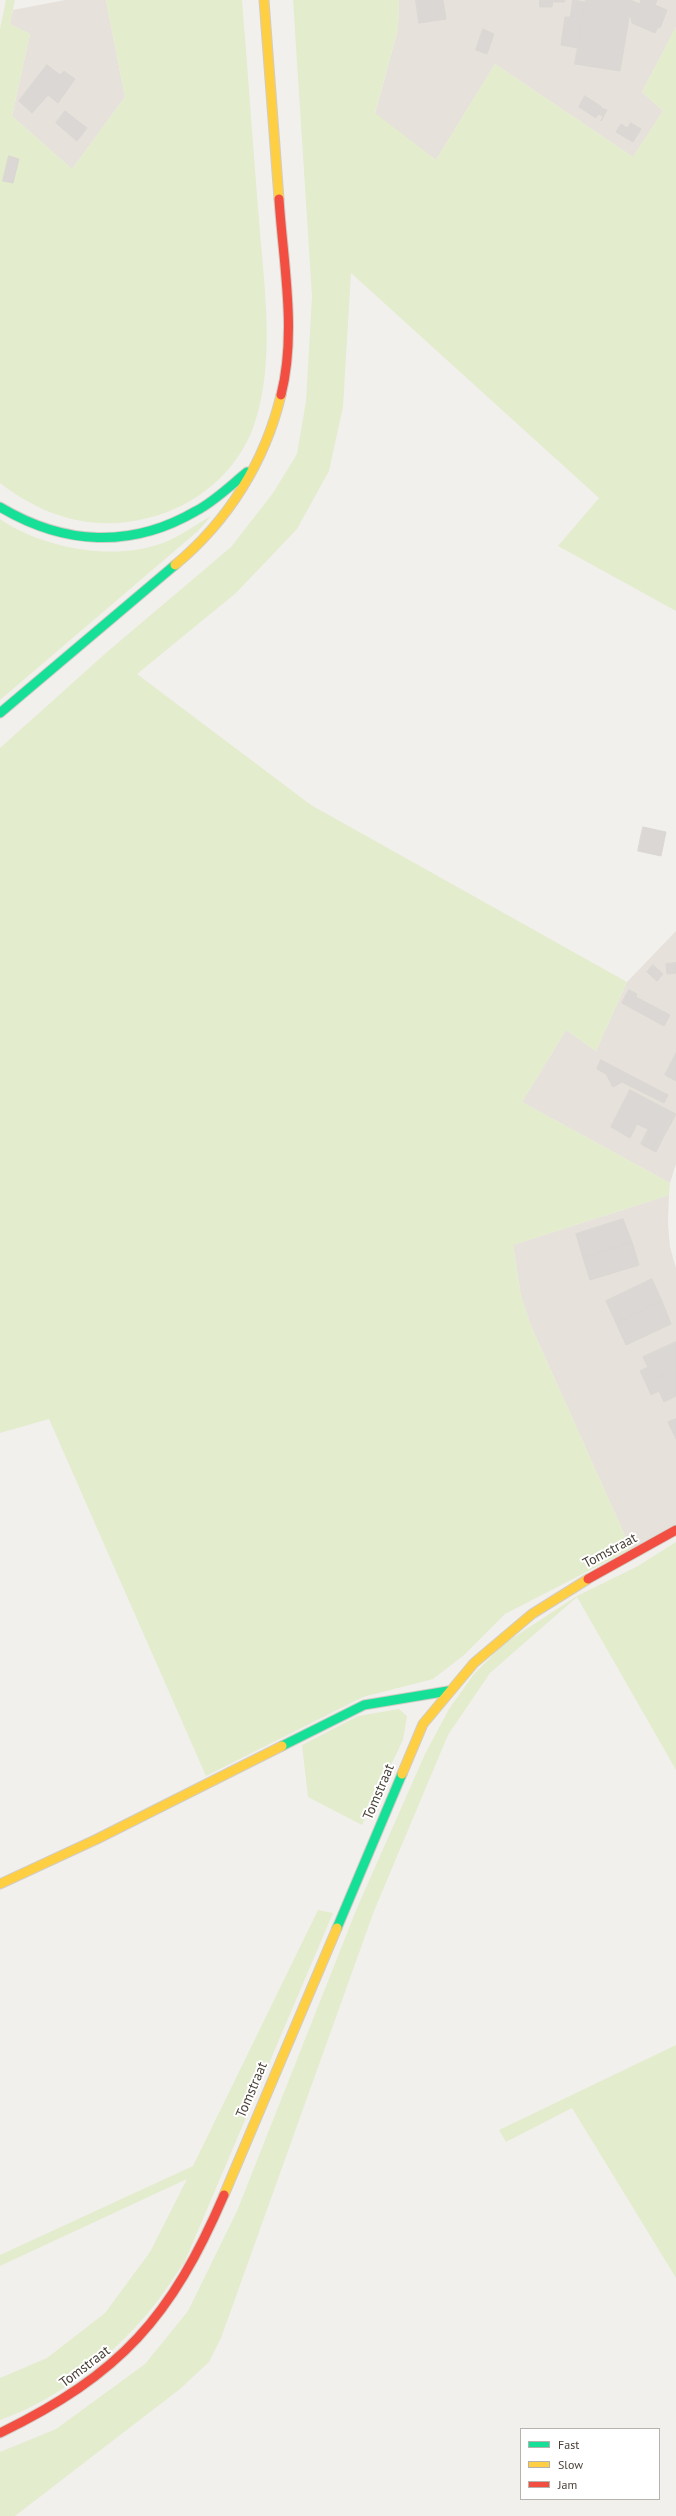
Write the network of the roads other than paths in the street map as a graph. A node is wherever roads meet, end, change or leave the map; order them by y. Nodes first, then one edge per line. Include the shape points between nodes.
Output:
1 (264, 0) edge
2 (254, 466) junction
3 (0, 507) edge
4 (0, 714) edge
5 (676, 1530) edge
6 (448, 1691) junction
7 (0, 1884) edge
8 (0, 2433) edge

1 - 2 main road via 287,324 283,386 277,413
2 - 3 main road via 196,512 169,526 126,537 66,535 27,521
2 - 4 main road via 228,512 194,549
5 - 6 main road, Tomstraat via 577,1585 519,1622 491,1645
6 - 7 main road via 364,1705 97,1839
6 - 8 main road, Tomstraat via 423,1724 188,2273 132,2348 86,2386 43,2414

